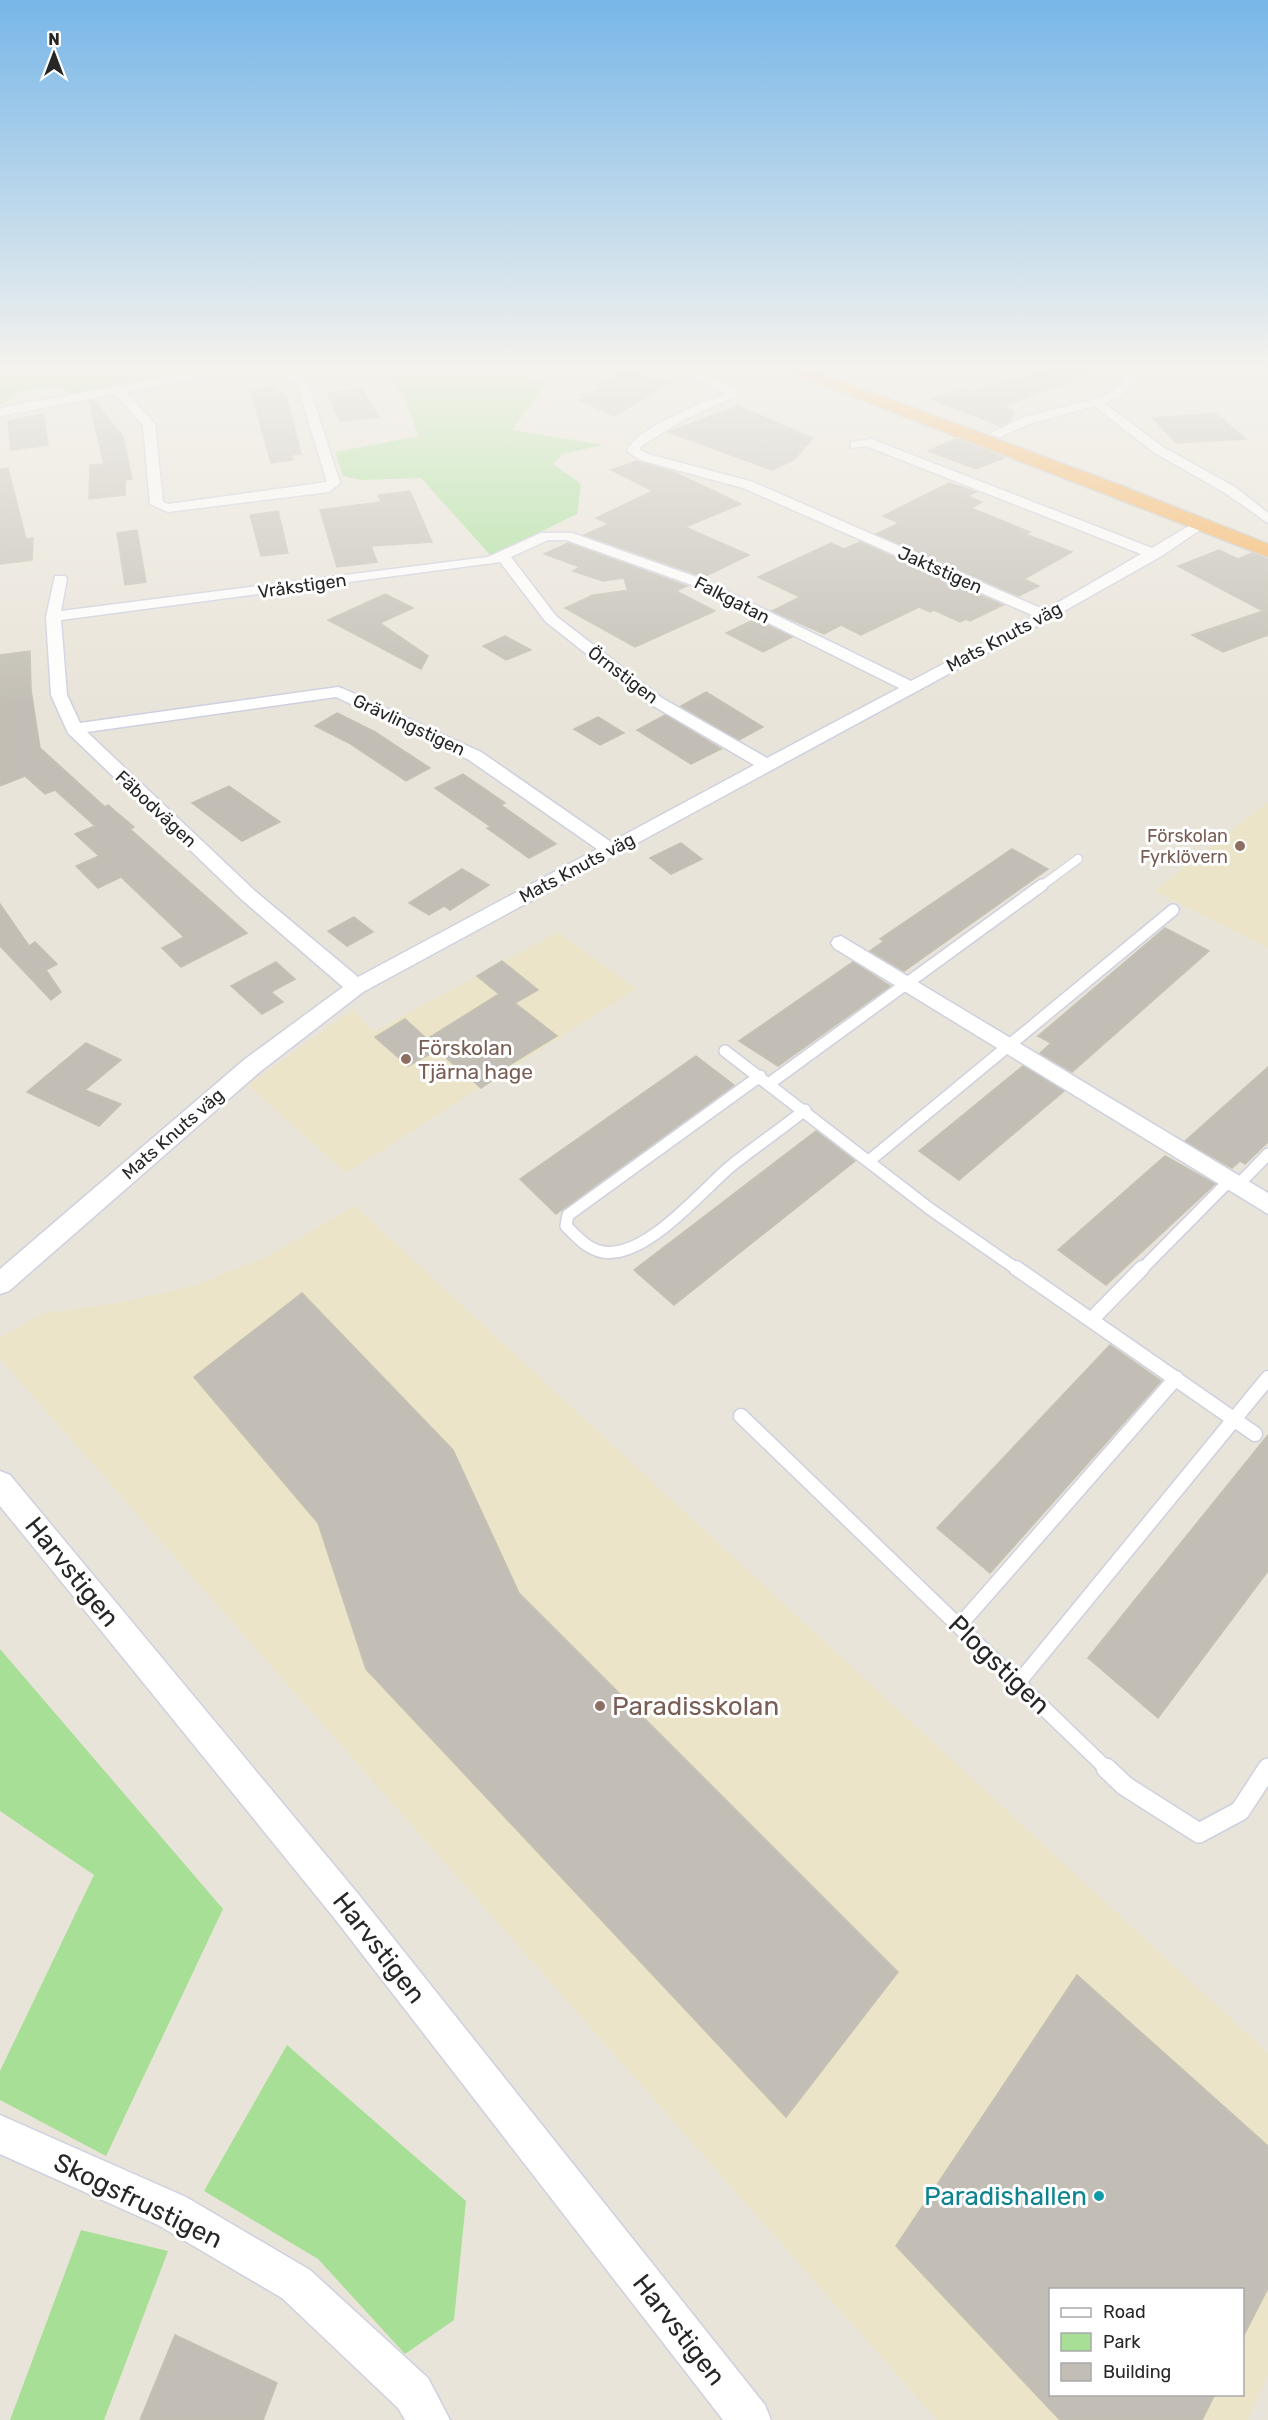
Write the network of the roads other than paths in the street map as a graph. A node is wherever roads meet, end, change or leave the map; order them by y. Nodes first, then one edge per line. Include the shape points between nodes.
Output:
1 (155, 481) edge
2 (333, 481) edge
3 (733, 481) edge
4 (967, 481) edge
5 (1089, 481) edge
6 (1125, 481) edge
7 (1214, 481) edge
8 (1268, 519) edge
9 (1202, 524) junction
10 (546, 536) joint
11 (1268, 538) edge
12 (1268, 551) edge
13 (1155, 554) junction
14 (504, 556) junction
15 (60, 579) dead end
16 (1044, 615) junction
17 (53, 617) junction
18 (910, 687) junction
19 (74, 729) junction
20 (766, 765) junction
21 (611, 850) junction
22 (1078, 860) dead end
23 (1173, 910) dead end
24 (841, 943) dead end
25 (905, 983) junction
26 (356, 987) junction
27 (1008, 1046) junction
28 (725, 1051) dead end
29 (765, 1080) junction
30 (805, 1110) junction
31 (1268, 1154) edge
32 (869, 1161) junction
33 (1233, 1184) junction
34 (1268, 1205) edge
35 (0, 1284) edge
36 (1092, 1319) junction
37 (1176, 1378) junction
38 (1268, 1378) edge
39 (741, 1416) dead end
40 (1234, 1419) junction
41 (1255, 1434) dead end
42 (0, 1484) edge
43 (959, 1626) junction
44 (1018, 1683) junction
45 (1268, 1768) edge
46 (0, 2134) edge
47 (429, 2420) edge
48 (750, 2420) edge

1 - 2 street via 157,504 168,508 329,488
3 - 16 street, Jaktstigen
4 - 13 street
5 - 9 highway
6 - 11 highway
7 - 8 street
9 - 12 highway
9 - 13 street, Mats Knuts väg
10 - 14 street, Vråkstigen
10 - 18 street, Falkgatan via 567,536 689,579
13 - 16 street, Mats Knuts väg
14 - 17 street, Vråkstigen
14 - 20 street, Örnstigen via 551,619 656,701
15 - 17 street, Fäbodvägen
16 - 18 street, Mats Knuts väg
17 - 19 street, Fäbodvägen via 59,694
18 - 20 street, Mats Knuts väg
19 - 21 street, Grävlingstigen via 338,692 475,756
19 - 26 street, Fäbodvägen via 248,895
20 - 21 street, Mats Knuts väg
21 - 26 street, Mats Knuts väg
22 - 25 lane
23 - 27 lane
24 - 25 street
25 - 27 street
25 - 29 lane
26 - 35 street, Mats Knuts väg via 253,1065
27 - 32 lane
27 - 33 street
28 - 29 lane
29 - 30 lane
29 - 30 lane via 568,1215 566,1226 576,1241 594,1252 623,1250 645,1241 722,1173
30 - 32 lane
31 - 33 lane
32 - 36 lane via 1005,1263
33 - 34 street
33 - 36 lane
36 - 37 lane
37 - 40 lane
37 - 43 lane
38 - 40 lane
39 - 43 lane, Plogstigen
40 - 41 lane
40 - 44 lane
42 - 48 street, Harvstigen via 347,1907
43 - 44 lane, Plogstigen
44 - 45 lane, Plogstigen via 1125,1786 1199,1833 1240,1811
46 - 47 street, Skogsfrustigen via 172,2211 296,2284 413,2392

